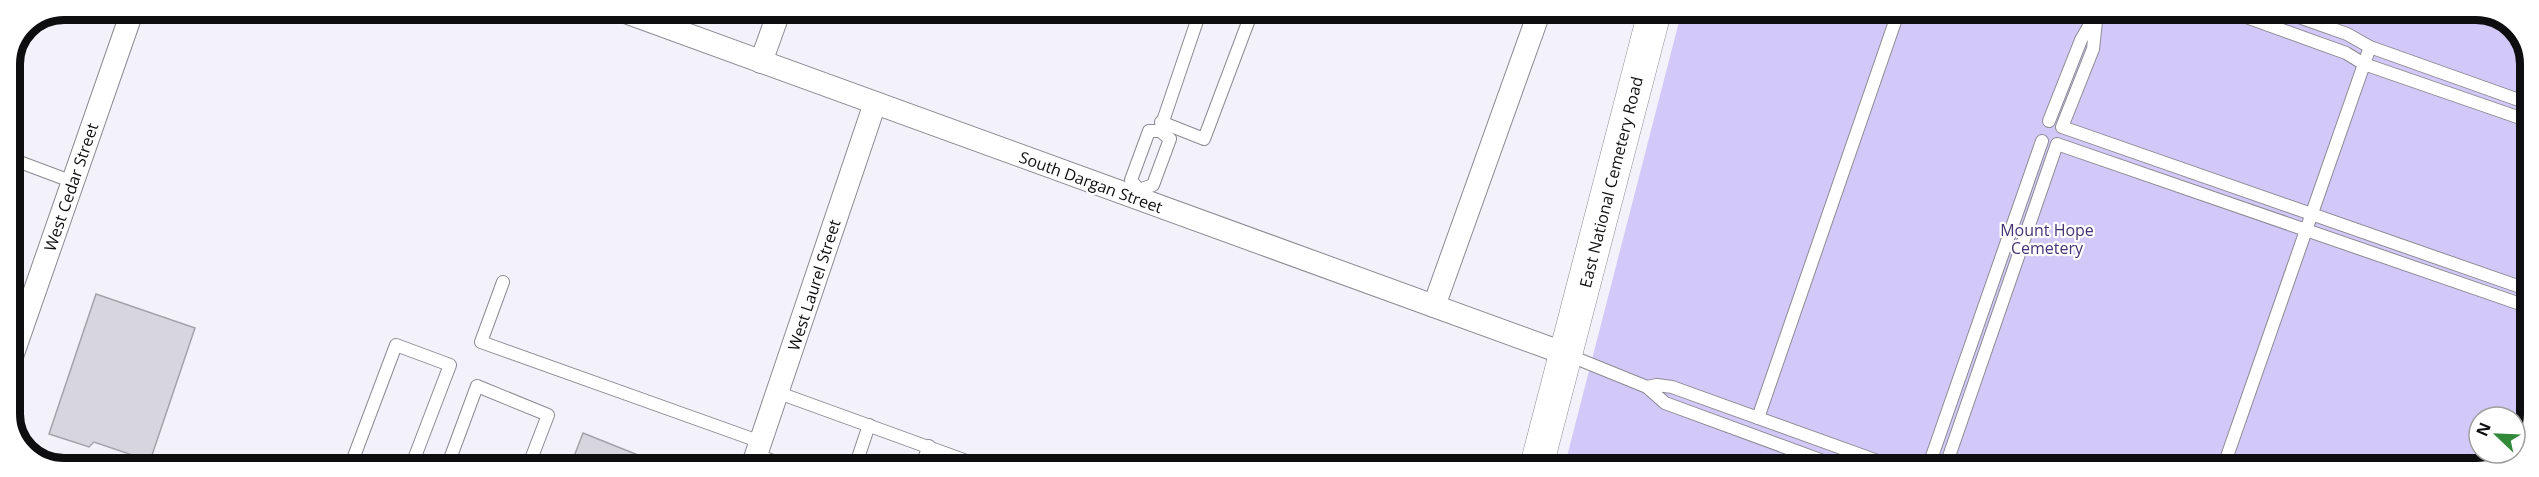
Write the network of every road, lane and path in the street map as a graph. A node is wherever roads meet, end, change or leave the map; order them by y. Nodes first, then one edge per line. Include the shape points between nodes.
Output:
1 (130, 20) edge
2 (646, 20) edge
3 (776, 20) edge
4 (1197, 20) edge
5 (1249, 20) edge
6 (1536, 20) edge
7 (1651, 20) edge
8 (1896, 20) edge
9 (2092, 20) edge
10 (2096, 20) edge
11 (2255, 20) edge
12 (2307, 20) edge
13 (2370, 46) junction
14 (761, 62) junction
15 (2364, 64) junction
16 (2519, 100) edge
17 (875, 103) junction
18 (2519, 118) edge
19 (2049, 121) junction
20 (1161, 126) junction
21 (2062, 127) junction
22 (2042, 141) junction
23 (2057, 144) junction
24 (20, 163) edge
25 (73, 182) junction
26 (1138, 194) junction
27 (2311, 214) junction
28 (2306, 230) junction
29 (503, 282) dead end
30 (2519, 287) edge
31 (2519, 305) edge
32 (1434, 306) junction
33 (20, 334) edge
34 (1566, 354) junction
35 (1647, 387) junction
36 (779, 393) junction
37 (1758, 418) junction
38 (869, 425) junction
39 (929, 446) junction
40 (756, 455) edge
41 (354, 457) edge
42 (415, 457) edge
43 (451, 457) edge
44 (532, 457) edge
45 (858, 457) edge
46 (925, 457) edge
47 (958, 457) edge
48 (1539, 458) edge
49 (1814, 458) edge
50 (1869, 458) edge
51 (1936, 458) edge
52 (1950, 458) edge
53 (2227, 458) edge

1 - 25 street, West Cedar Street
2 - 14 street, South Dargan Street
3 - 14 street
4 - 20 lane
5 - 20 lane via 1204,139
6 - 32 street
7 - 34 street, East National Cemetery Road
8 - 37 lane
9 - 19 lane
10 - 21 lane via 2093,49
11 - 15 lane via 2346,53
12 - 13 lane
13 - 15 lane
13 - 16 lane
14 - 17 street, South Dargan Street
15 - 18 lane
15 - 27 lane
17 - 26 street, South Dargan Street
17 - 36 street, West Laurel Street
19 - 21 lane
19 - 22 lane via 2042,127
20 - 26 lane via 1149,131 1131,180
20 - 26 lane via 1170,139 1153,185
21 - 23 lane via 2063,137
21 - 27 lane
22 - 23 lane via 2050,146
22 - 51 lane
23 - 28 lane
23 - 52 lane
24 - 25 lane
25 - 33 street, West Cedar Street
26 - 32 street, South Dargan Street
27 - 28 lane
27 - 30 lane
28 - 31 lane
28 - 53 lane
29 - 40 lane via 481,342
32 - 34 street, South Dargan Street
34 - 35 lane
34 - 48 street, East National Cemetery Road
35 - 37 lane via 1672,387
35 - 49 lane via 1665,403
36 - 38 lane
36 - 40 street, West Laurel Street
37 - 50 lane
38 - 39 lane
38 - 45 lane
39 - 46 lane
39 - 47 lane
41 - 42 lane via 396,345 450,365
43 - 44 lane via 477,386 548,415

